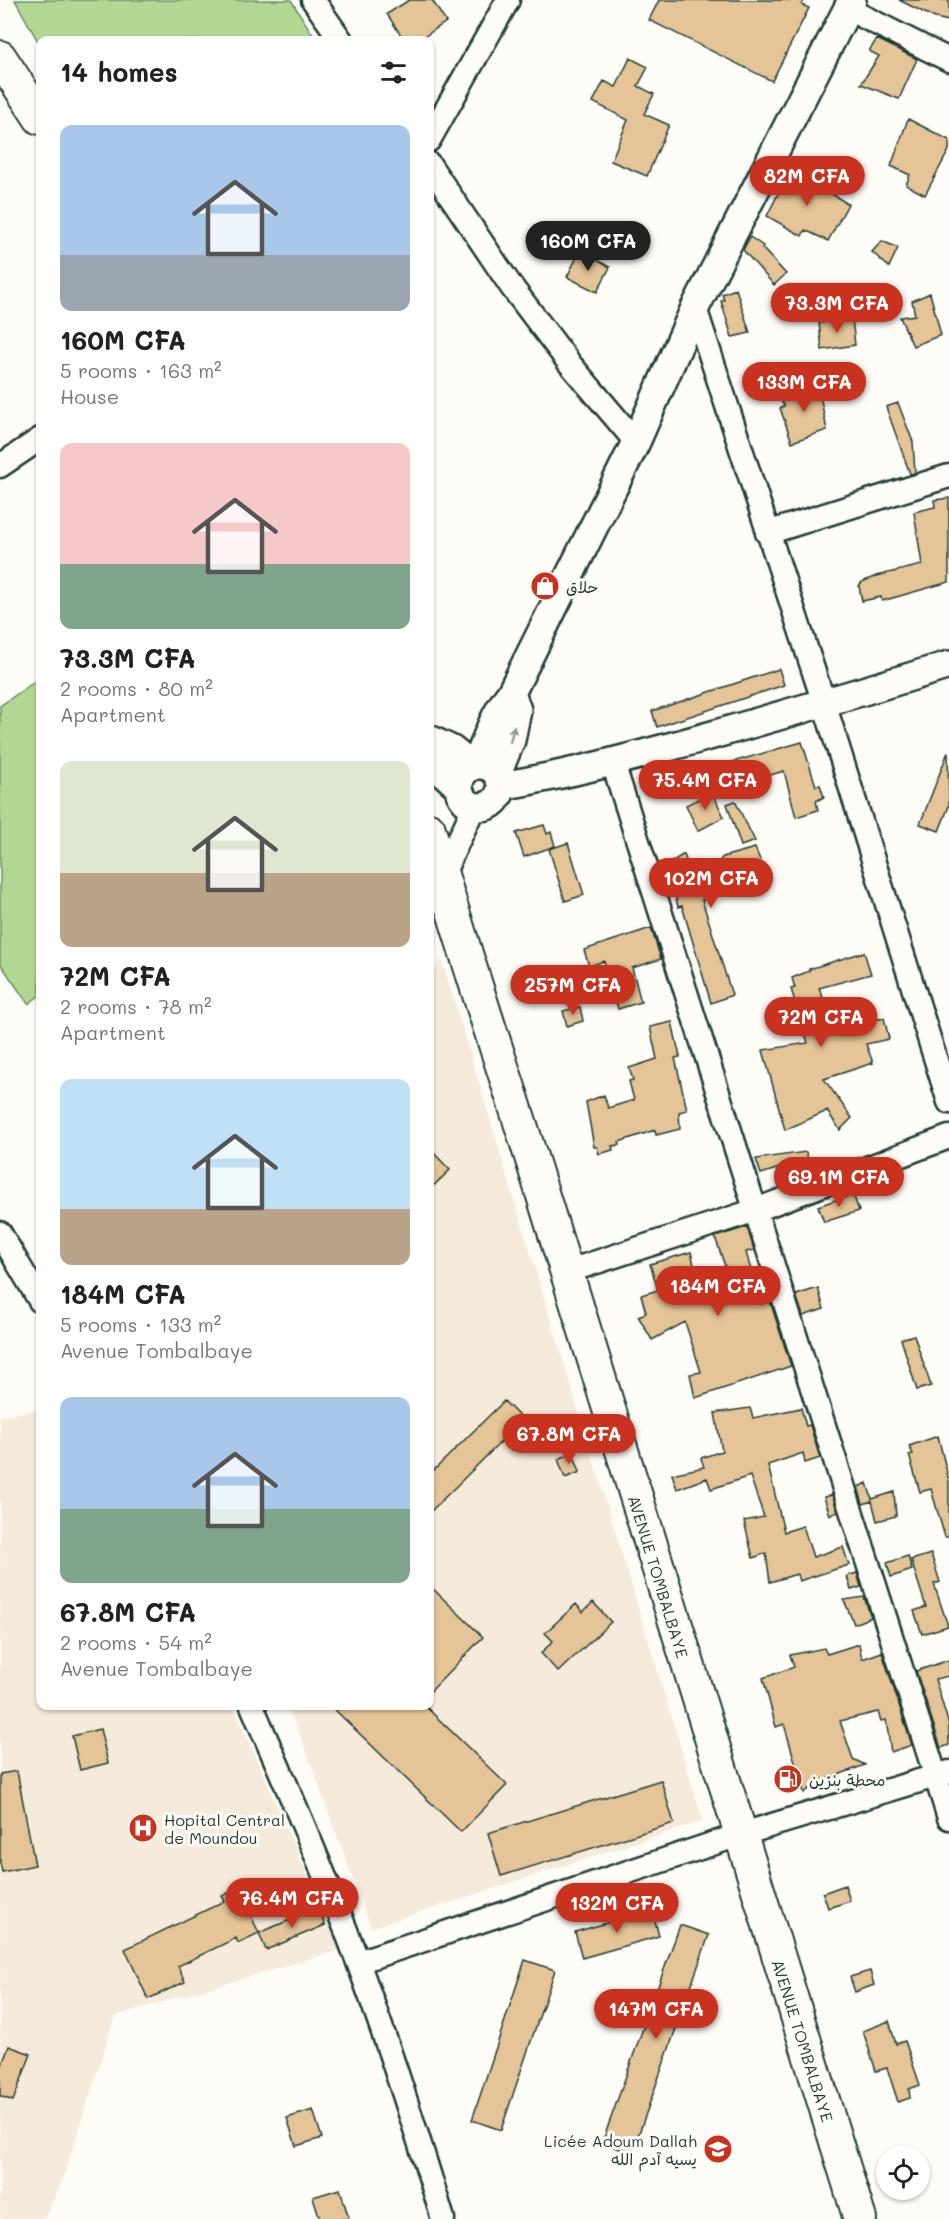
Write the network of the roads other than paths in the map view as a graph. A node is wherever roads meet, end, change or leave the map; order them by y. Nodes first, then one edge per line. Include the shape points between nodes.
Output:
1 (313, 0) edge
2 (508, 0) edge
3 (850, 4) edge
4 (338, 36) edge
5 (0, 57) edge
6 (949, 60) edge
7 (36, 112) edge
8 (434, 131) edge
9 (434, 171) edge
10 (695, 308) junction
11 (36, 442) edge
12 (636, 442) junction
13 (0, 465) edge
14 (949, 476) edge
15 (767, 533) junction
16 (949, 665) edge
17 (824, 704) junction
18 (434, 742) edge
19 (434, 761) edge
20 (613, 762) junction
21 (481, 775) junction
22 (474, 807) joint
23 (435, 891) edge
24 (949, 1102) edge
25 (949, 1137) edge
26 (756, 1210) junction
27 (0, 1233) edge
28 (566, 1272) junction
29 (36, 1293) edge
30 (254, 1710) edge
31 (942, 1774) edge
32 (949, 1818) edge
33 (739, 1835) junction
34 (358, 1962) junction
35 (443, 2219) edge
36 (860, 2219) edge

1 - 4 street
2 - 8 street
3 - 6 street
3 - 10 street
5 - 7 main road
9 - 12 street via 531,312
10 - 12 street
10 - 15 street
11 - 13 street
12 - 21 street via 488,733
14 - 15 street
15 - 17 street
16 - 17 street
17 - 20 street
17 - 24 street
18 - 21 street via 452,750
19 - 21 street via 440,770
20 - 21 street via 559,776
20 - 26 street
21 - 22 street via 463,800
22 - 23 street
23 - 28 main road, AVENUE TOMBALBAYE via 529,1149
25 - 26 street
26 - 28 street
26 - 31 street
27 - 29 street
28 - 33 main road, AVENUE TOMBALBAYE
30 - 34 street
31 - 32 street
31 - 33 street
33 - 34 street
33 - 36 main road, AVENUE TOMBALBAYE
34 - 35 street

